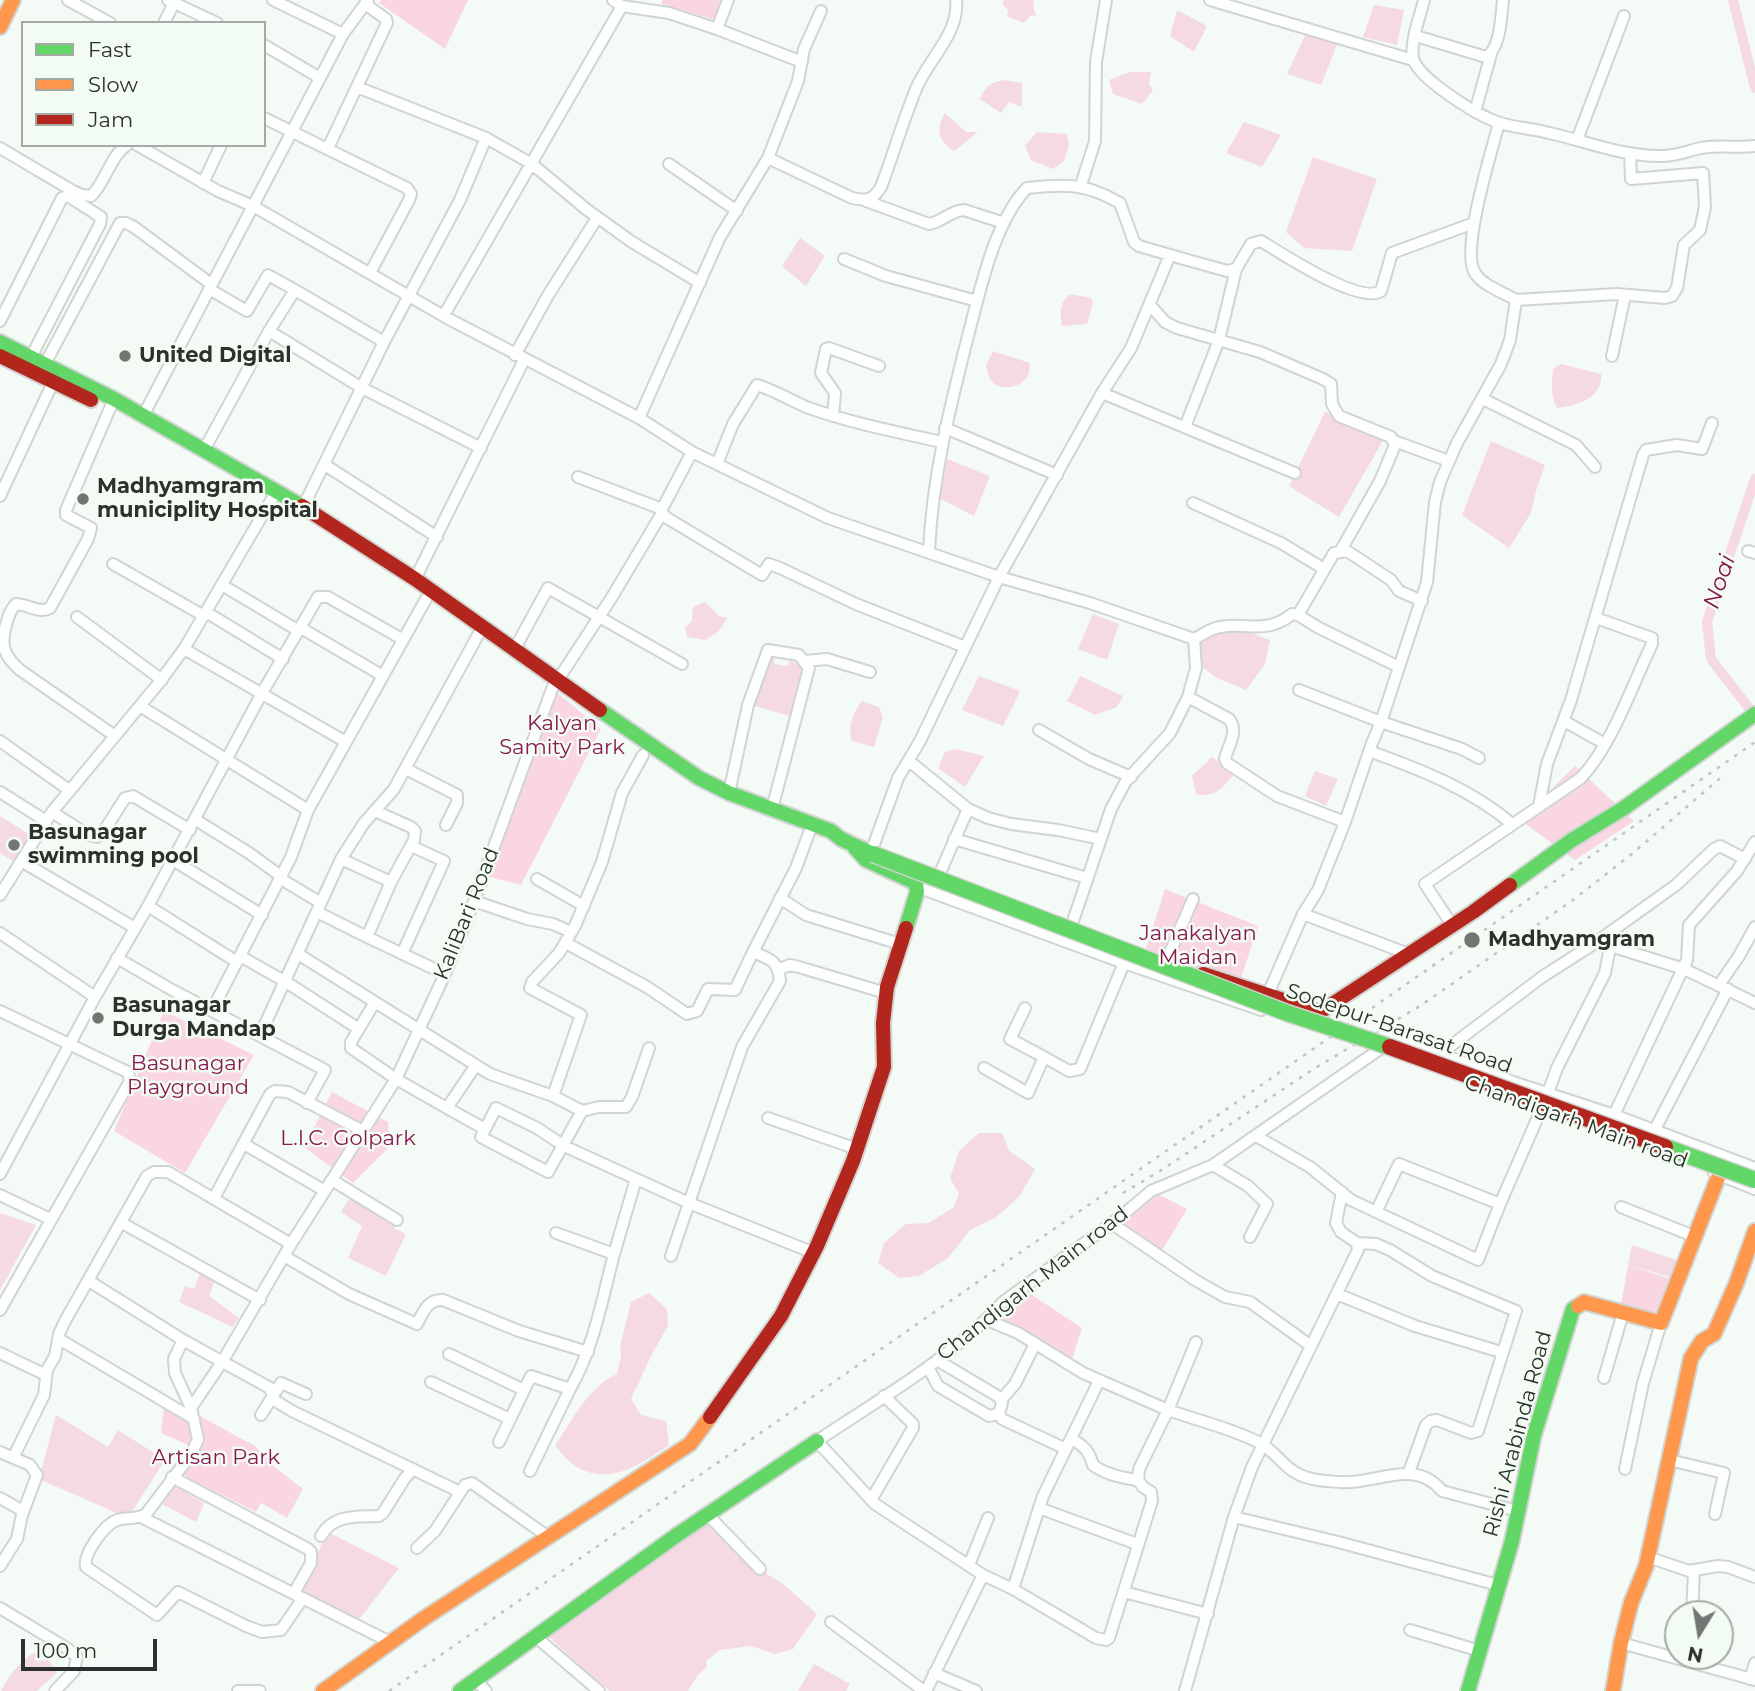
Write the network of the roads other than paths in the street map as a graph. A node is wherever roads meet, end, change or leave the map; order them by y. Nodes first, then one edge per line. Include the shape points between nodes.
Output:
1 (13, 0) edge
2 (68, 0) edge
3 (273, 0) edge
4 (728, 0) edge
5 (956, 0) edge
6 (1106, 0) edge
7 (1210, 0) edge
8 (1424, 0) edge
9 (1503, 0) edge
10 (171, 1) edge
11 (367, 2) edge
12 (618, 3) edge
13 (297, 5) edge
14 (821, 11) dead end
15 (1624, 16) dead end
16 (106, 21) edge
17 (165, 21) edge
18 (213, 21) edge
19 (0, 27) edge
20 (717, 29) junction
21 (343, 34) junction
22 (1416, 36) junction
23 (266, 50) edge
24 (1491, 54) junction
25 (1413, 60) junction
26 (802, 62) junction
27 (320, 78) junction
28 (357, 87) junction
29 (1475, 112) junction
30 (266, 119) edge
31 (1499, 123) junction
32 (292, 130) junction
33 (486, 138) junction
34 (1577, 140) junction
35 (125, 147) edge
36 (140, 147) edge
37 (221, 147) edge
38 (1753, 147) edge
39 (0, 148) edge
40 (328, 148) junction
41 (1630, 154) junction
42 (768, 158) junction
43 (532, 164) junction
44 (669, 164) dead end
45 (203, 183) junction
46 (1082, 185) junction
47 (866, 201) junction
48 (253, 206) junction
49 (737, 211) junction
50 (597, 218) junction
51 (1004, 223) junction
52 (1474, 223) junction
53 (1170, 255) junction
54 (844, 259) dead end
55 (1236, 269) junction
56 (370, 273) junction
57 (700, 282) junction
58 (210, 287) junction
59 (295, 290) junction
60 (408, 295) junction
61 (1625, 295) junction
62 (978, 300) junction
63 (1516, 300) junction
64 (1150, 305) junction
65 (444, 315) junction
66 (0, 321) edge
67 (269, 331) junction
68 (1219, 340) junction
69 (0, 342) edge
70 (384, 342) junction
71 (0, 356) edge
72 (1612, 356) dead end
73 (520, 357) junction
74 (879, 366) dead end
75 (47, 368) junction
76 (362, 388) junction
77 (1102, 393) junction
78 (1483, 399) junction
79 (111, 404) junction
80 (143, 416) junction
81 (834, 416) junction
82 (639, 418) junction
83 (1712, 423) dead end
84 (1185, 427) junction
85 (945, 428) junction
86 (1394, 441) junction
87 (942, 442) junction
88 (481, 449) junction
89 (204, 450) junction
90 (692, 452) junction
91 (1449, 461) junction
92 (717, 464) junction
93 (325, 465) junction
94 (1595, 467) dead end
95 (1295, 473) dead end
96 (1057, 475) junction
97 (578, 477) dead end
98 (0, 496) edge
99 (273, 496) junction
100 (1193, 503) dead end
101 (303, 507) junction
102 (662, 511) junction
103 (437, 537) junction
104 (1341, 550) junction
105 (929, 552) junction
106 (113, 564) dead end
107 (1324, 569) junction
108 (999, 577) junction
109 (415, 579) junction
110 (222, 584) junction
111 (426, 599) junction
112 (1422, 601) junction
113 (205, 614) junction
114 (1298, 615) junction
115 (77, 617) dead end
116 (598, 617) junction
117 (1596, 618) junction
118 (300, 629) junction
119 (478, 635) junction
120 (402, 639) junction
121 (1194, 639) junction
122 (965, 647) junction
123 (184, 649) junction
124 (514, 650) junction
125 (284, 659) junction
126 (805, 661) junction
127 (682, 664) dead end
128 (1399, 667) junction
129 (870, 673) dead end
130 (383, 676) junction
131 (162, 680) junction
132 (555, 684) junction
133 (1300, 690) dead end
134 (262, 693) junction
135 (1188, 697) junction
136 (140, 706) junction
137 (1755, 714) edge
138 (1564, 721) junction
139 (1381, 722) junction
140 (1039, 730) dead end
141 (115, 736) junction
142 (0, 741) edge
143 (346, 742) junction
144 (1605, 744) junction
145 (1369, 751) junction
146 (643, 755) junction
147 (1479, 758) dead end
148 (228, 760) junction
149 (909, 761) junction
150 (406, 769) junction
151 (1131, 776) junction
152 (69, 790) junction
153 (0, 792) edge
154 (729, 793) junction
155 (1539, 806) junction
156 (772, 809) junction
157 (968, 809) junction
158 (308, 810) junction
159 (375, 811) junction
160 (49, 817) junction
161 (1345, 822) junction
162 (1512, 824) junction
163 (193, 825) junction
164 (446, 825) dead end
165 (809, 833) junction
166 (954, 839) junction
167 (1101, 839) junction
168 (846, 842) junction
169 (1755, 842) edge
170 (411, 846) junction
171 (873, 850) junction
172 (341, 859) junction
173 (1749, 859) edge
174 (173, 860) junction
175 (21, 861) junction
176 (940, 873) junction
177 (281, 878) junction
178 (1087, 878) junction
179 (537, 879) dead end
180 (391, 882) junction
181 (918, 887) junction
182 (0, 895) edge
183 (780, 898) junction
184 (1193, 899) dead end
185 (474, 901) junction
186 (148, 906) junction
187 (584, 906) junction
188 (319, 907) junction
189 (1303, 914) junction
190 (262, 915) junction
191 (1072, 924) junction
192 (1452, 925) junction
193 (1755, 927) edge
194 (135, 928) junction
195 (0, 933) edge
196 (367, 937) junction
197 (569, 938) junction
198 (1595, 943) junction
199 (900, 944) junction
200 (1610, 947) junction
201 (753, 951) junction
202 (1406, 953) junction
203 (298, 954) junction
204 (402, 954) junction
205 (117, 958) junction
206 (239, 959) junction
207 (1166, 962) junction
208 (1124, 963) junction
209 (779, 968) junction
210 (1684, 969) junction
211 (445, 974) junction
212 (286, 982) junction
213 (1723, 987) junction
214 (886, 993) junction
215 (1267, 994) junction
216 (94, 997) junction
217 (375, 1002) junction
218 (1755, 1003) edge
219 (1025, 1008) dead end
220 (212, 1010) junction
221 (2, 1015) edge
222 (418, 1028) junction
223 (359, 1029) junction
224 (260, 1035) junction
225 (70, 1045) junction
226 (649, 1048) dead end
227 (1380, 1049) junction
228 (1440, 1054) junction
229 (1044, 1058) junction
230 (475, 1065) junction
231 (984, 1068) dead end
232 (396, 1079) junction
233 (1548, 1093) junction
234 (552, 1096) junction
235 (307, 1102) junction
236 (447, 1108) junction
237 (1541, 1110) junction
238 (583, 1111) junction
239 (1614, 1115) junction
240 (768, 1118) dead end
241 (485, 1129) junction
242 (363, 1131) junction
243 (1654, 1131) junction
244 (1256, 1136) junction
245 (243, 1144) junction
246 (564, 1146) junction
247 (857, 1149) junction
248 (1213, 1165) junction
249 (1755, 1168) edge
250 (0, 1174) edge
251 (1719, 1175) junction
252 (636, 1179) junction
253 (332, 1180) junction
254 (1755, 1180) edge
255 (1755, 1189) edge
256 (325, 1191) junction
257 (1342, 1192) junction
258 (0, 1195) edge
259 (214, 1198) junction
260 (689, 1203) junction
261 (1500, 1204) junction
262 (1621, 1208) dead end
263 (1376, 1212) junction
264 (50, 1219) junction
265 (397, 1220) dead end
266 (122, 1223) junction
267 (1111, 1223) junction
268 (1755, 1231) edge
269 (556, 1233) dead end
270 (1250, 1237) dead end
271 (1696, 1237) junction
272 (1357, 1243) junction
273 (291, 1244) junction
274 (814, 1253) junction
275 (614, 1254) junction
276 (284, 1256) junction
277 (671, 1256) dead end
278 (89, 1281) junction
279 (1337, 1294) junction
280 (260, 1300) junction
281 (0, 1310) edge
282 (1623, 1313) junction
283 (987, 1320) junction
284 (1661, 1323) junction
285 (59, 1339) junction
286 (183, 1340) junction
287 (1196, 1342) dead end
288 (1035, 1344) junction
289 (1311, 1346) junction
290 (588, 1352) junction
291 (1502, 1352) junction
292 (0, 1353) edge
293 (449, 1354) dead end
294 (222, 1362) junction
295 (932, 1364) junction
296 (46, 1375) junction
297 (1604, 1378) dead end
298 (1099, 1381) junction
299 (431, 1382) dead end
300 (570, 1389) junction
301 (524, 1390) junction
302 (306, 1394) dead end
303 (272, 1396) junction
304 (884, 1396) junction
305 (1002, 1400) junction
306 (1168, 1410) junction
307 (192, 1413) junction
308 (999, 1414) junction
309 (261, 1415) dead end
310 (510, 1419) junction
311 (817, 1441) junction
312 (499, 1442) dead end
313 (1069, 1444) junction
314 (1263, 1444) junction
315 (0, 1452) edge
316 (13, 1458) junction
317 (1669, 1460) junction
318 (413, 1469) junction
319 (1625, 1469) dead end
320 (530, 1471) dead end
321 (1409, 1472) junction
322 (172, 1478) junction
323 (1138, 1480) junction
324 (460, 1492) junction
325 (0, 1498) edge
326 (871, 1500) junction
327 (1039, 1508) junction
328 (23, 1511) junction
329 (1518, 1511) junction
330 (1715, 1514) dead end
331 (708, 1515) junction
332 (141, 1517) junction
333 (1234, 1517) junction
334 (988, 1518) dead end
335 (321, 1536) dead end
336 (547, 1536) junction
337 (1138, 1544) junction
338 (417, 1548) dead end
339 (1647, 1557) junction
340 (1, 1563) edge
341 (970, 1565) junction
342 (760, 1569) dead end
343 (1694, 1571) junction
344 (983, 1575) junction
345 (1755, 1577) edge
346 (1498, 1585) junction
347 (1013, 1589) junction
348 (1124, 1592) junction
349 (299, 1596) junction
350 (1693, 1600) edge
351 (0, 1608) edge
352 (1208, 1614) junction
353 (831, 1622) dead end
354 (1410, 1630) dead end
355 (536, 1637) junction
356 (390, 1642) junction
357 (1621, 1643) junction
358 (1480, 1651) junction
359 (1664, 1654) edge
360 (1755, 1663) edge
361 (1719, 1670) edge
362 (934, 1673) junction
363 (1752, 1680) edge
364 (481, 1685) edge
365 (55, 1691) edge
366 (238, 1691) edge
367 (260, 1691) edge
368 (323, 1691) edge
369 (460, 1691) edge
370 (598, 1691) edge
371 (925, 1691) edge
372 (976, 1691) edge
373 (1185, 1691) edge
374 (1468, 1691) edge
375 (1613, 1691) edge

1 - 19 main road
2 - 16 street
3 - 13 street
4 - 20 street
5 - 47 street via 943,45 918,84 881,187
6 - 46 street via 1096,62 1095,141
7 - 25 street
8 - 22 street
9 - 24 street
10 - 17 street
10 - 18 street
11 - 21 street
11 - 28 street via 387,23
12 - 20 street
12 - 43 street
13 - 21 street
14 - 26 street
15 - 34 street
20 - 26 street
21 - 27 street
22 - 24 street via 1486,57
22 - 25 street
23 - 27 street
24 - 29 street
25 - 29 street
26 - 42 street
27 - 32 street
28 - 33 street
28 - 40 street
29 - 31 street
30 - 32 street
31 - 34 street
31 - 52 street
32 - 40 street
32 - 48 street
33 - 43 street
33 - 60 street via 460,200
34 - 41 street
35 - 39 street via 91,196 74,191
36 - 45 street
37 - 45 street
38 - 41 street via 1702,148 1681,155
40 - 56 street via 411,194
41 - 61 street via 1631,179 1703,173 1705,207 1700,230 1684,245 1672,296
42 - 47 street
42 - 49 street
43 - 50 street
43 - 65 street
44 - 49 street
45 - 48 street
46 - 51 street via 1027,188
46 - 53 street via 1120,203 1131,237 1139,246
47 - 51 street via 929,224 957,210
48 - 56 street
48 - 58 street
49 - 57 street via 720,236
50 - 57 street
50 - 73 street via 547,297
51 - 62 street
52 - 55 street via 1392,253 1381,291 1374,295 1326,280 1261,242 1251,244
52 - 63 street via 1473,271 1483,282
53 - 55 street via 1227,271
53 - 64 street
54 - 62 street via 886,276
55 - 68 street
56 - 60 street
57 - 82 street
58 - 59 street via 247,312 268,275
58 - 75 street via 134,227 120,223
58 - 80 street
59 - 67 street
59 - 70 street
60 - 65 street
60 - 70 street
61 - 63 street
61 - 72 street
62 - 85 street
63 - 78 street via 1510,340
64 - 68 street via 1165,322
64 - 77 street via 1131,348
65 - 73 street
66 - 75 street via 62,198 68,196 101,217
67 - 76 street
67 - 89 street
68 - 84 street
68 - 86 street via 1323,379 1331,384 1332,404 1339,416
69 - 75 main road
70 - 76 street
71 - 75 main road
73 - 82 street
73 - 88 street
74 - 81 street via 826,349 821,373 835,393
75 - 79 main road
75 - 98 street
76 - 88 street
76 - 93 street
77 - 84 street
77 - 96 street
78 - 91 street
78 - 94 street via 1576,444
79 - 80 main road
79 - 99 main road
79 - 141 street via 66,510 69,518 90,528 88,539 50,608 16,604 2,643 7,657 20,670
80 - 89 main road
81 - 87 street
81 - 92 street via 757,384 733,424
82 - 90 street
83 - 117 street via 1702,449 1676,445 1652,448 1643,455
84 - 95 street
85 - 87 street
85 - 96 street
86 - 91 street
86 - 104 street via 1380,481
87 - 105 street
88 - 103 street
89 - 99 main road
90 - 92 street
90 - 102 street, KaliBari Road
91 - 112 street via 1435,502
92 - 105 street via 828,518
93 - 101 street
93 - 103 street
96 - 108 street
97 - 102 street
99 - 101 main road
99 - 110 street
99 - 111 main road
100 - 107 street via 1281,543
101 - 109 main road
102 - 116 street, KaliBari Road
102 - 122 street via 667,519 762,575 769,564
103 - 109 street
104 - 107 street
104 - 112 street via 1391,580 1399,591
105 - 108 street
106 - 113 street
107 - 114 street
108 - 121 street
108 - 122 street
109 - 124 main road
110 - 113 street
110 - 118 street
111 - 119 main road
111 - 120 street
112 - 128 street
113 - 123 street
113 - 125 street
114 - 121 street via 1265,628 1220,627
114 - 128 street
115 - 131 street
116 - 124 street via 548,588
116 - 127 street
116 - 132 street, KaliBari Road
117 - 138 street
117 - 144 street via 1653,638
118 - 120 street via 321,595
118 - 125 street
118 - 130 street
119 - 132 main road
119 - 150 street
120 - 130 street
121 - 135 street via 1196,668
122 - 149 street
123 - 131 street
123 - 134 street
124 - 132 main road
125 - 134 street
126 - 129 street via 827,659
126 - 154 street via 799,655 768,650 748,705
126 - 156 street via 809,668
128 - 139 street
130 - 143 street
131 - 136 street
132 - 146 main road
132 - 154 main road via 678,766
132 - 185 street, KaliBari Road
133 - 139 street
134 - 143 street
134 - 148 street
135 - 151 street via 1170,733
135 - 161 street via 1234,724 1227,763 1277,796
136 - 141 street
136 - 148 street
137 - 192 main road
138 - 144 street
138 - 155 street via 1547,764
139 - 145 street
139 - 147 street
140 - 151 street
141 - 152 street
142 - 152 street
143 - 158 street
144 - 155 street via 1581,778
145 - 161 street
145 - 162 street via 1444,781
146 - 165 main road via 700,789
146 - 187 street via 622,793
148 - 158 street
148 - 163 street
149 - 157 street
149 - 171 street via 888,800
150 - 159 street
150 - 164 street via 457,795
151 - 167 street via 1111,809
152 - 160 street
153 - 160 street
154 - 156 main road
155 - 162 street
156 - 168 main road via 831,831
157 - 166 street
157 - 167 street via 1011,824
158 - 177 street
159 - 170 street via 411,827 415,831
159 - 172 street
160 - 163 street via 97,837 125,798 133,796
160 - 175 street
161 - 189 street via 1318,890
162 - 192 street via 1425,884
163 - 174 street
163 - 177 street via 249,853
165 - 168 main road
165 - 183 street
166 - 176 street
166 - 178 street
167 - 178 street
168 - 171 main road
168 - 181 main road via 866,859
169 - 173 street
170 - 180 street
170 - 204 street via 444,862
171 - 176 main road
171 - 254 main road, Sodepur-Barasat Road, bridge via 1287,1013
172 - 180 street
172 - 188 street
173 - 198 street via 1720,846 1714,849 1676,885
173 - 210 street via 1689,925
174 - 186 street
174 - 190 street
175 - 182 street
175 - 194 street
176 - 191 main road
177 - 188 street
177 - 190 street
178 - 191 street
179 - 187 street
180 - 196 street
181 - 199 main road
181 - 208 street
183 - 199 street via 806,915
183 - 201 street
184 - 207 street
185 - 197 street via 553,924
185 - 211 street, KaliBari Road
186 - 194 street
186 - 206 street
187 - 197 street
188 - 196 street
188 - 203 street
189 - 202 street
189 - 215 street
190 - 206 street
191 - 207 main road
192 - 202 main road
193 - 213 street
194 - 205 street
195 - 216 street
196 - 204 street
197 - 201 street via 687,1014 697,1012 708,989 735,990
197 - 234 street via 530,988 581,1015
198 - 200 street
198 - 228 street
199 - 214 main road
200 - 210 street
200 - 233 street via 1605,973
201 - 209 street
202 - 215 main road via 1320,1012
203 - 212 street
203 - 217 street
204 - 211 street
205 - 216 street
205 - 220 street
206 - 212 street
206 - 220 street
207 - 215 main road
208 - 215 street via 1258,1011
208 - 229 street via 1080,1069 1069,1071
209 - 214 street via 799,967
209 - 260 street via 780,981 742,1048
210 - 213 street
210 - 239 street
211 - 222 street, KaliBari Road
212 - 223 street
212 - 224 street
213 - 218 street
213 - 243 street
214 - 247 main road via 884,1067
216 - 225 street
217 - 222 street
217 - 223 street
219 - 229 street via 1010,1039
220 - 224 street
221 - 225 street
222 - 230 street
222 - 232 street, KaliBari Road
223 - 232 street via 351,1048
224 - 235 street via 325,1070
225 - 250 street
225 - 264 street via 128,1072 130,1081
226 - 238 street via 625,1107
227 - 228 street via 1380,1038 1386,1032
227 - 237 street, Chandigarh Main road
227 - 244 street, Chandigarh Main road
228 - 233 street
229 - 231 street via 1028,1093
230 - 234 street
230 - 236 street
232 - 236 street
232 - 242 street, KaliBari Road
233 - 239 street
234 - 238 street
235 - 242 street
235 - 245 street via 280,1090 270,1094
236 - 241 street
237 - 251 street, Chandigarh Main road
237 - 261 street
238 - 246 street
239 - 243 street
240 - 247 street
241 - 246 street via 496,1108
241 - 246 street via 482,1139 547,1172
242 - 253 street, KaliBari Road
243 - 249 street
244 - 248 street, Chandigarh Main road
244 - 257 street
245 - 256 street
245 - 259 street
246 - 252 street
247 - 274 main road
248 - 267 street, Chandigarh Main road via 1151,1191
248 - 270 street via 1267,1204
251 - 255 street, Chandigarh Main road
251 - 271 main road
252 - 260 street
252 - 275 street
253 - 256 street, KaliBari Road
253 - 265 street
256 - 273 street, KaliBari Road
257 - 263 street
257 - 272 street via 1336,1223
258 - 264 street
259 - 266 street via 168,1172 154,1172
259 - 273 street
260 - 274 street
260 - 277 street
261 - 263 street via 1399,1164
261 - 263 street via 1478,1260
262 - 271 street
264 - 281 street
266 - 278 street
266 - 280 street
267 - 283 street, Chandigarh Main road via 1003,1302
267 - 289 street via 1225,1297 1250,1302
268 - 317 main road via 1714,1334 1702,1341 1691,1358
269 - 275 street
271 - 284 main road
272 - 279 street via 1357,1254
272 - 291 street via 1376,1244 1432,1276 1516,1311
273 - 276 street, KaliBari Road
274 - 336 main road via 781,1316 690,1444
275 - 290 street
276 - 280 street, KaliBari Road
276 - 290 street via 349,1294 417,1324 428,1304 443,1300 519,1331
278 - 285 street
278 - 286 street
279 - 289 street
279 - 291 street via 1415,1326
280 - 294 street, KaliBari Road
282 - 284 main road, Rishi Arabinda Road
282 - 297 street
282 - 329 main road, Rishi Arabinda Road via 1584,1302 1573,1309 1534,1435
283 - 288 street
283 - 295 street, Chandigarh Main road
284 - 319 street
285 - 296 street
285 - 307 street
286 - 294 street
286 - 307 street via 175,1373
287 - 306 street
288 - 298 street
288 - 305 street
289 - 314 street
290 - 300 street
291 - 321 street via 1478,1431 1471,1433 1431,1420
292 - 296 street
293 - 301 street
294 - 303 street via 270,1388
294 - 307 street, KaliBari Road
295 - 304 street, Chandigarh Main road
295 - 305 street
295 - 308 street via 938,1386 989,1416
296 - 316 street via 44,1395
298 - 306 street
298 - 313 street
299 - 310 street
300 - 301 street via 533,1376
300 - 320 street
301 - 310 street
302 - 303 street via 281,1383
303 - 309 street
303 - 318 street via 292,1412
304 - 311 street, Chandigarh Main road
304 - 326 street via 914,1428
305 - 308 street
306 - 314 street
306 - 323 street
307 - 322 street via 198,1431 195,1446
308 - 313 street
310 - 312 street
311 - 326 street
311 - 331 main road
313 - 323 street via 1087,1448 1099,1470
313 - 327 street
314 - 321 street via 1293,1471 1312,1478 1344,1483
314 - 333 street
315 - 316 street
316 - 328 street via 30,1465 37,1475
317 - 330 street via 1724,1473
317 - 339 main road
318 - 324 street
318 - 335 street via 379,1516 342,1518
321 - 329 street via 1436,1483 1442,1492
322 - 332 street
322 - 349 street via 311,1552
323 - 337 street via 1151,1492 1152,1501
324 - 336 street via 472,1483
324 - 338 street via 435,1531
325 - 328 street
326 - 341 street
327 - 337 street
327 - 347 street
328 - 340 street via 17,1539
329 - 346 main road, Rishi Arabinda Road
331 - 342 street
331 - 355 main road
332 - 349 street
332 - 349 street via 106,1528 85,1563 157,1615 178,1592 262,1632 281,1630
333 - 346 street
333 - 352 street
334 - 341 street
336 - 356 main road
337 - 348 street
339 - 343 street
339 - 357 main road
341 - 344 street
343 - 345 street via 1718,1566
343 - 350 street
344 - 347 street
344 - 362 street
346 - 358 main road, Rishi Arabinda Road
347 - 348 street via 1102,1640 1109,1638
348 - 352 street
349 - 356 street
351 - 365 street via 77,1657 74,1671
352 - 373 street
353 - 371 street
354 - 358 street
355 - 364 main road
355 - 370 street
356 - 368 main road
357 - 359 street
357 - 375 main road
358 - 374 main road, Rishi Arabinda Road
360 - 363 street
361 - 363 street
362 - 371 street
362 - 372 street
364 - 369 main road
366 - 367 street

